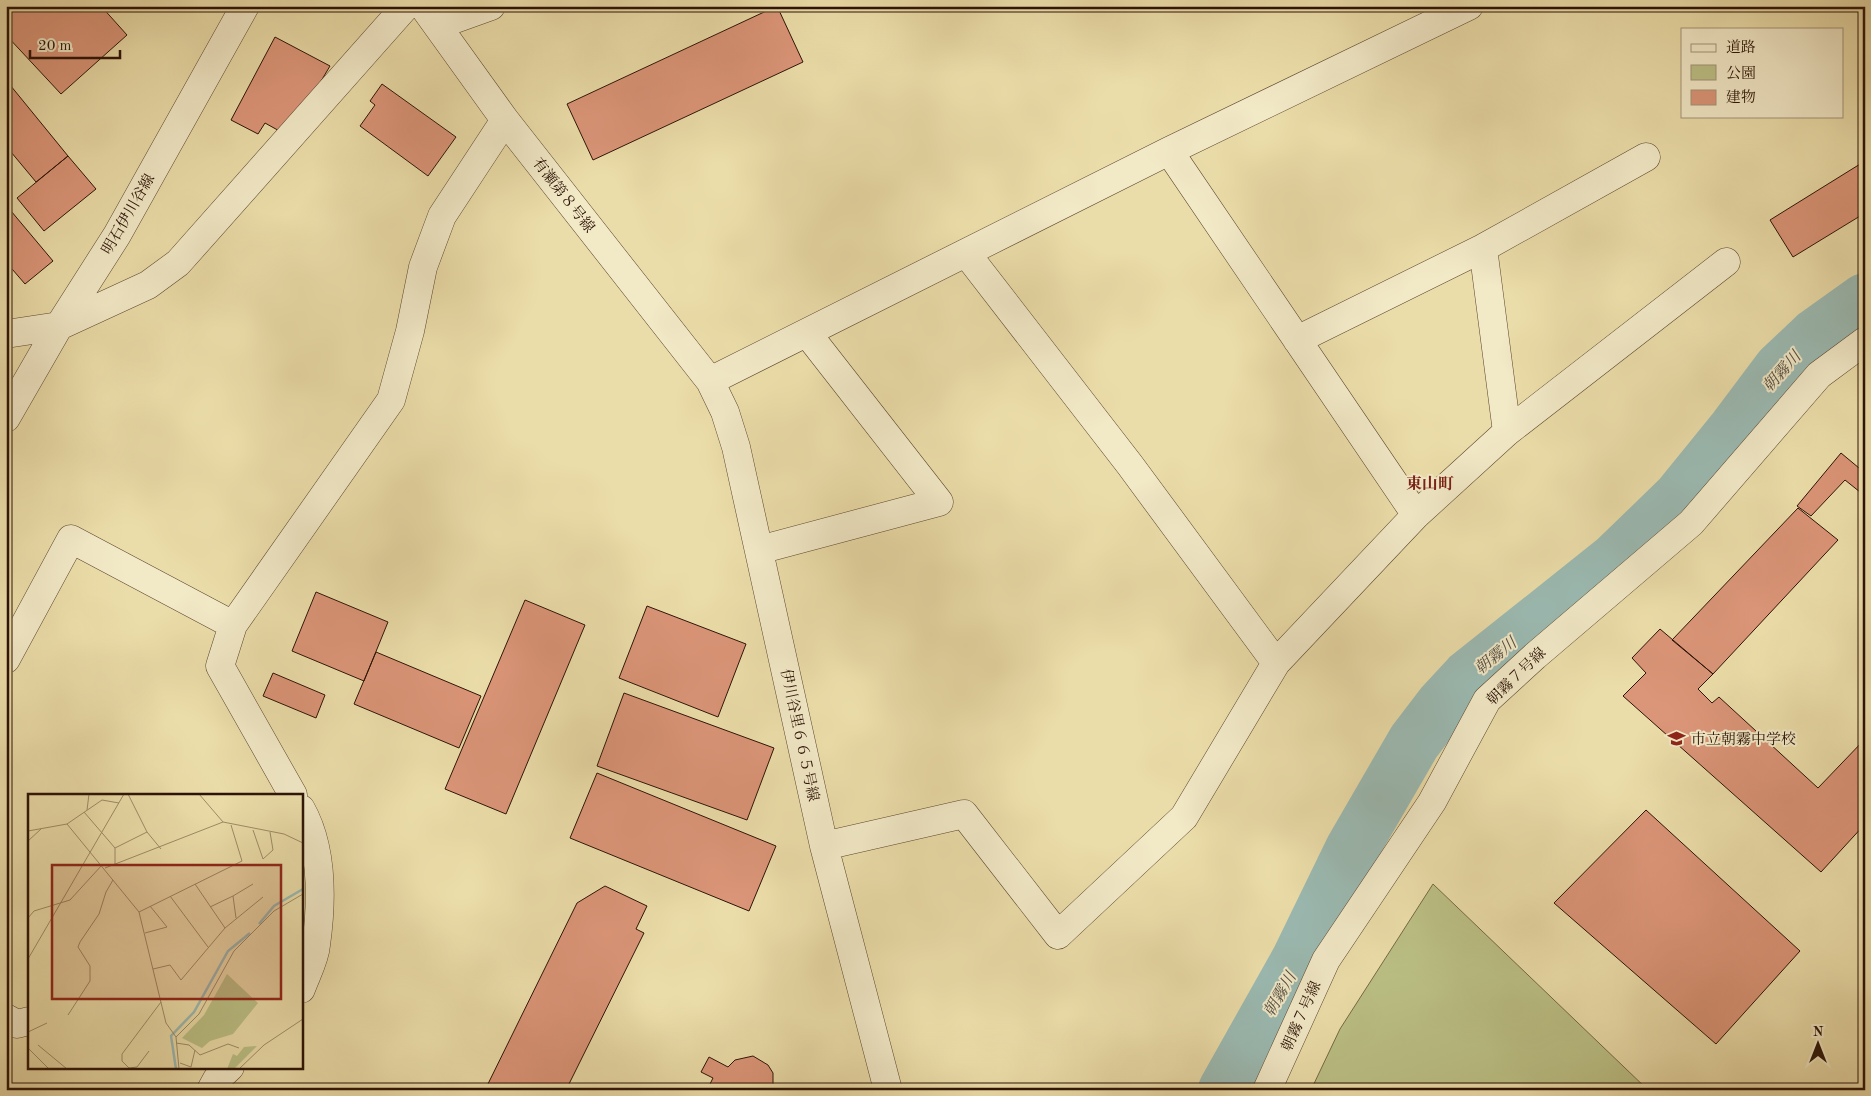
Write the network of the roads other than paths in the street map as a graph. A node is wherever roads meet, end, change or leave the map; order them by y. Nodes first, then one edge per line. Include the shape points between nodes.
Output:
1 (245, 6) edge
2 (406, 6) edge
3 (491, 6) edge
4 (1469, 6) edge
5 (431, 16) edge
6 (505, 120) junction
7 (1169, 151) junction
8 (1646, 157) dead end
9 (1484, 248) junction
10 (966, 253) junction
11 (1726, 262) dead end
12 (59, 326) junction
13 (807, 333) junction
14 (6, 334) edge
15 (1297, 340) junction
16 (1865, 341) edge
17 (710, 381) junction
18 (6, 418) edge
19 (1507, 432) junction
20 (1416, 516) junction
21 (759, 550) junction
22 (233, 624) junction
23 (6, 659) edge
24 (1276, 663) junction
25 (292, 794) edge
26 (302, 811) edge
27 (824, 846) junction
28 (302, 986) edge
29 (6, 1018) edge
30 (28, 1021) edge
31 (888, 1090) edge
32 (1267, 1090) edge

1 - 12 street, 明石伊川谷線 via 117,235
2 - 12 street via 178,263 148,285
3 - 5 street
4 - 7 street
5 - 6 street, 有瀬第８号線
6 - 17 street, 有瀬第８号線
6 - 22 street via 442,216 423,267 391,400
7 - 10 street
7 - 15 street
8 - 9 street
9 - 15 street
9 - 19 street
10 - 13 street
10 - 24 street via 1130,465
11 - 19 street
12 - 14 street
12 - 18 street, 明石伊川谷線
13 - 17 street
13 - 21 street via 939,502
15 - 20 street
16 - 32 street, 朝霧７号線 via 1819,376 1690,523 1487,700 1432,802 1326,960
17 - 21 street, 伊川谷里６６５号線 via 725,412 736,447
19 - 20 street
20 - 24 street
21 - 27 street, 伊川谷里６６５号線
22 - 23 street via 71,539
22 - 25 street via 220,666
24 - 27 street via 1184,817 1058,935 964,814
26 - 28 street via 311,826 319,880 316,947
27 - 31 street, 伊川谷里６６５号線
29 - 30 street via 17,1024

